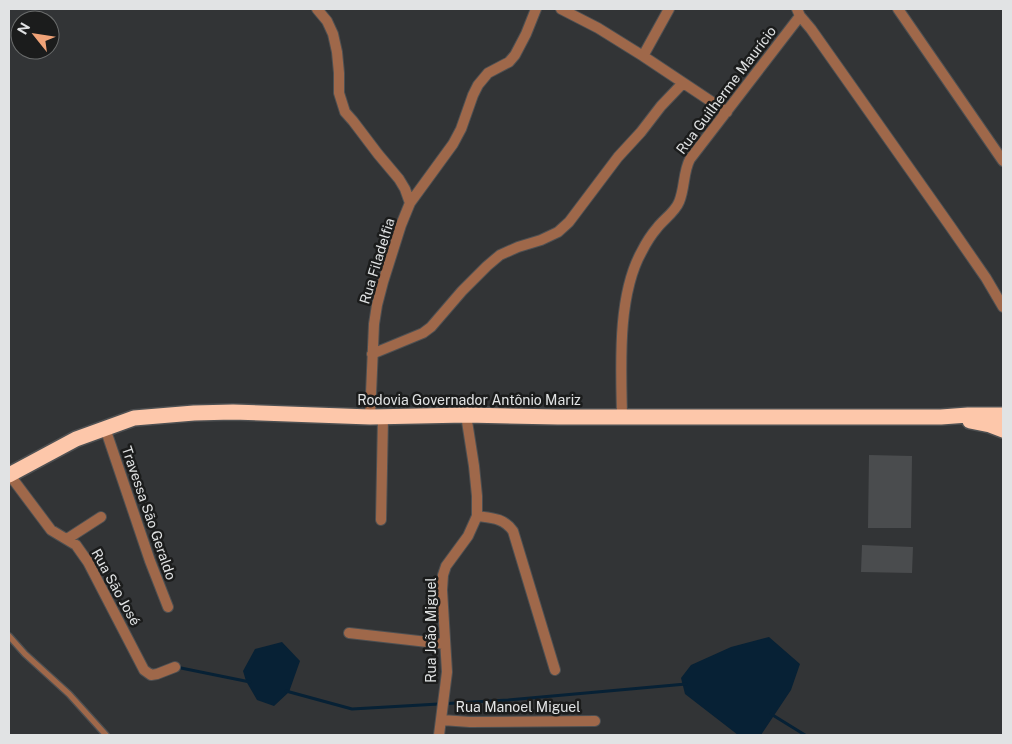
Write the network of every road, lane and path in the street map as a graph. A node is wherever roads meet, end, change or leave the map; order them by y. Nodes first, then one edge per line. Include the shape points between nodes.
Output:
1 (317, 9) edge
2 (536, 9) edge
3 (560, 9) edge
4 (669, 9) edge
5 (898, 9) edge
6 (798, 13) edge
7 (643, 56) junction
8 (683, 83) junction
9 (726, 112) junction
10 (1003, 161) edge
11 (410, 203) junction
12 (1003, 307) edge
13 (372, 354) junction
14 (1003, 415) edge
15 (466, 416) junction
16 (622, 416) junction
17 (377, 417) junction
18 (941, 417) junction
19 (105, 428) junction
20 (1003, 430) edge
21 (9, 475) edge
22 (478, 516) junction
23 (101, 518) dead end
24 (381, 520) dead end
25 (67, 539) junction
26 (168, 607) dead end
27 (349, 634) dead end
28 (9, 636) edge
29 (446, 644) junction
30 (175, 667) dead end
31 (555, 670) dead end
32 (442, 720) junction
33 (595, 720) dead end
34 (106, 735) edge
35 (439, 735) edge

1 - 11 street via 333,34 339,93 345,112 399,179
2 - 11 street, Rua Filadelfia via 509,62 481,80 453,144
3 - 7 street
4 - 7 street
5 - 10 street
6 - 9 street, Rua Guilherme Maurício
6 - 12 street via 950,226
7 - 8 street
8 - 9 street
8 - 13 street via 618,157 570,222 542,240 500,255 423,333
9 - 16 street, Rua Guilherme Maurício via 690,158 676,208 655,230 635,264 623,332
11 - 13 street, Rua Filadelfia via 376,305
13 - 17 street, Rua Filadelfia
14 - 18 highway
15 - 16 highway, Rodovia Governador Antônio Mariz
15 - 17 highway, Rodovia Governador Antônio Mariz
15 - 22 street
16 - 18 highway, Rodovia Governador Antônio Mariz
17 - 19 highway, Rodovia Governador Antônio Mariz via 194,413 134,418
17 - 24 street, Rua Filadelfia
18 - 20 highway
19 - 21 highway, Rodovia Governador Antônio Mariz via 76,439
19 - 26 street, Travessa São Geraldo
21 - 25 street, Rua São José via 51,530
22 - 29 street, Rua João Miguel via 443,575
22 - 31 street via 504,522 512,532
23 - 25 street
25 - 30 street, Rua São José via 76,545 88,562 144,670 151,675
27 - 29 street
28 - 34 lane
29 - 32 street, Rua João Miguel
32 - 33 street, Rua Manoel Miguel
32 - 35 street, Rua João Miguel

